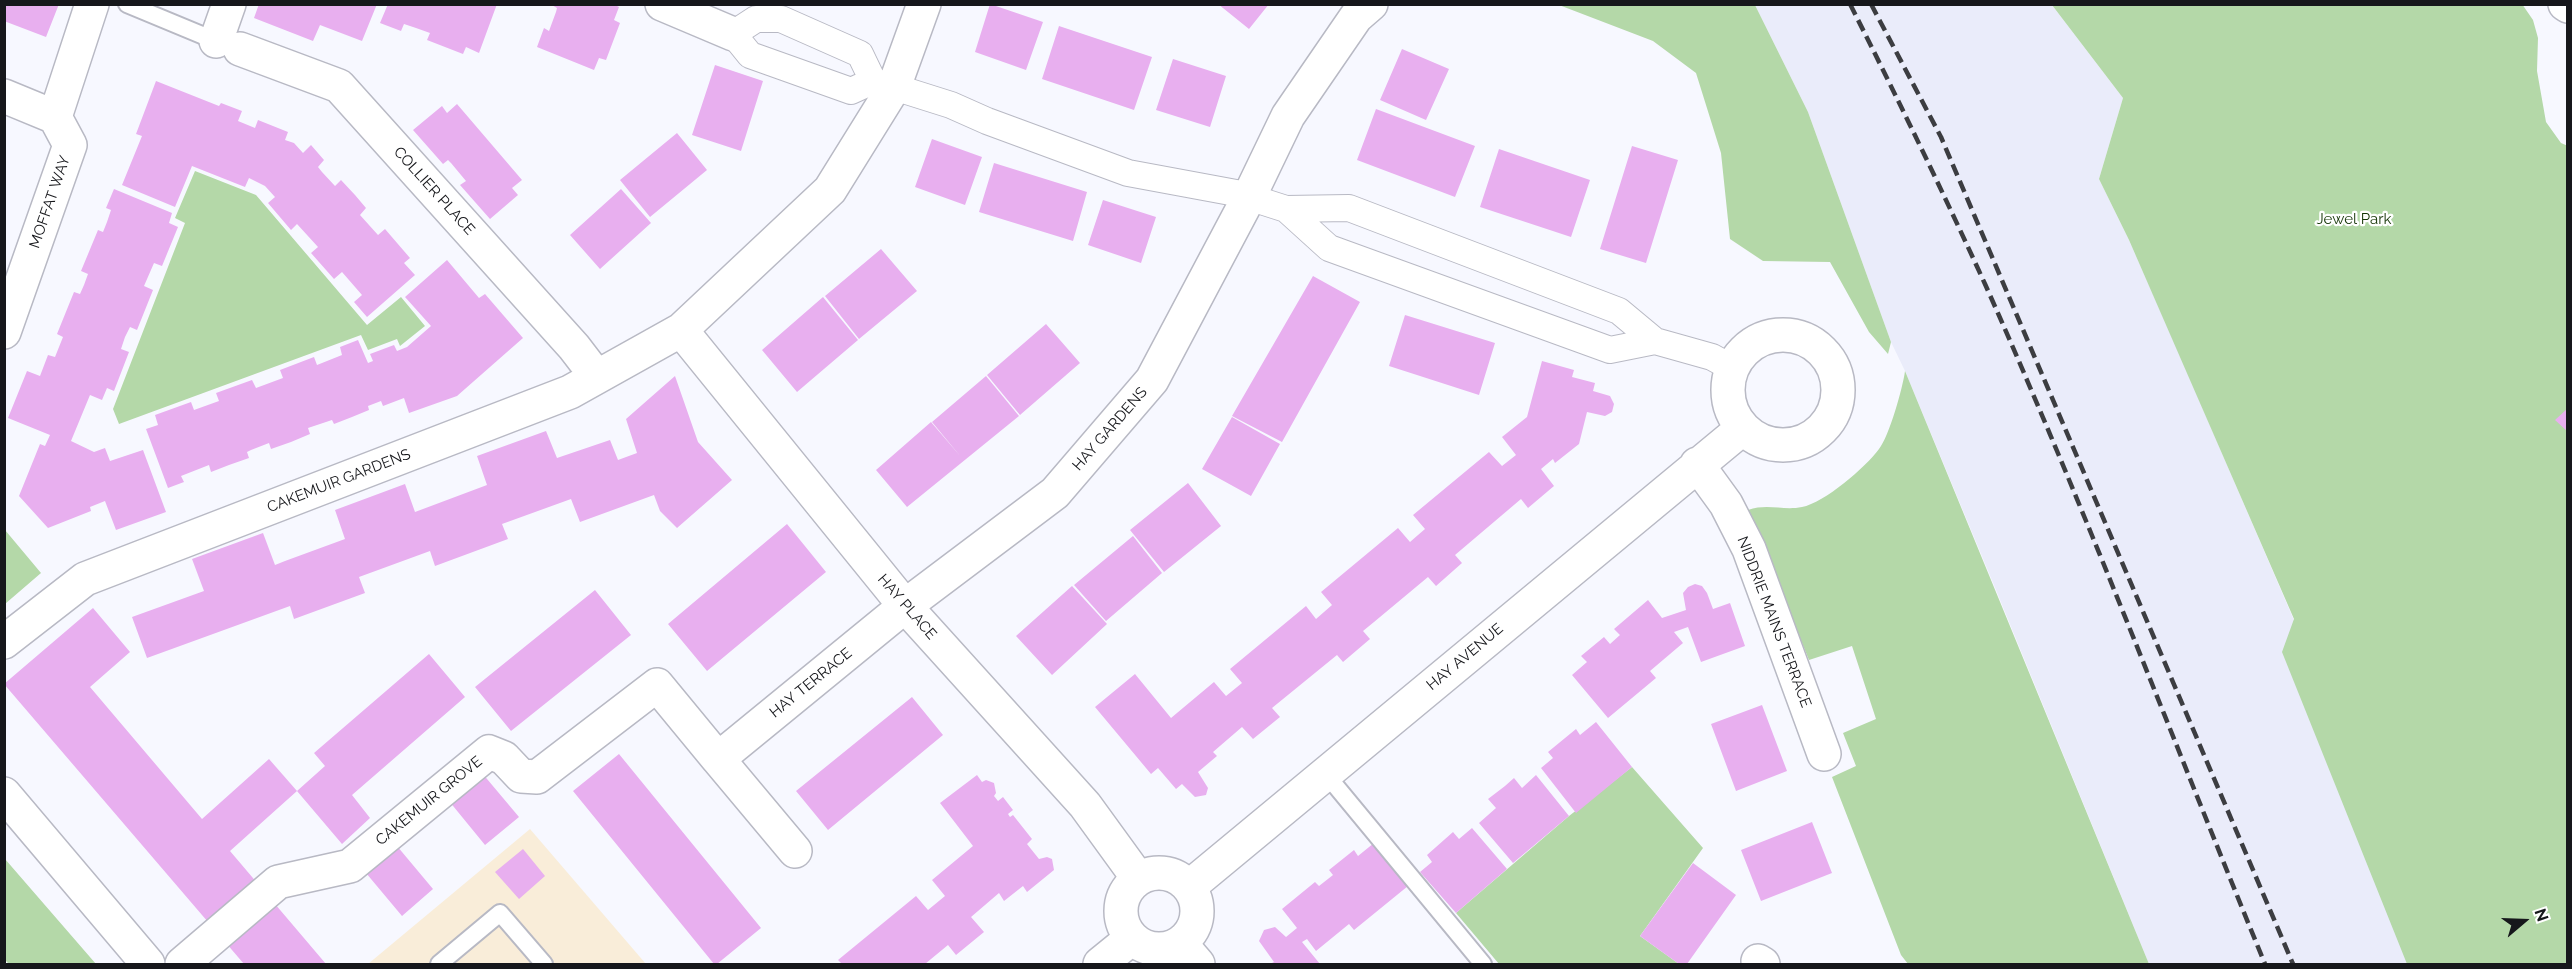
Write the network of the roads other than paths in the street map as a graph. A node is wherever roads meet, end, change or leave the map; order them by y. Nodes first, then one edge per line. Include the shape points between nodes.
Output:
1 (92, 4) edge
2 (127, 4) edge
3 (229, 4) edge
4 (662, 4) edge
5 (924, 4) edge
6 (1371, 4) edge
7 (733, 34) junction
8 (228, 45) junction
9 (884, 84) junction
10 (4, 96) edge
11 (55, 117) junction
12 (1249, 197) junction
13 (1286, 209) junction
14 (681, 330) junction
15 (4, 332) edge
16 (1655, 341) junction
17 (1732, 368) junction
18 (597, 377) junction
19 (1743, 428) junction
20 (1697, 464) junction
21 (905, 606) junction
22 (4, 642) edge
23 (1824, 754) dead end
24 (718, 759) junction
25 (1325, 773) junction
26 (4, 794) edge
27 (795, 851) dead end
28 (1138, 878) junction
29 (1189, 887) junction
30 (1132, 938) junction
31 (1189, 954) edge
32 (148, 964) edge
33 (182, 964) edge
34 (439, 964) edge
35 (544, 964) edge
36 (1100, 964) edge
37 (1483, 964) edge

1 - 11 street
2 - 8 lane
3 - 8 street
4 - 7 street
5 - 9 street
6 - 12 street, HAY GARDENS via 1356,18 1288,116
7 - 9 street via 750,55 851,91
7 - 9 street via 756,19 781,19 860,54
8 - 18 street, COLLIER PLACE via 339,86
9 - 12 street via 951,105 1128,173
9 - 14 street via 830,190
10 - 11 street
11 - 15 street, MOFFAT WAY via 70,145
12 - 13 street
12 - 21 street, HAY GARDENS via 1152,380 1055,493
13 - 16 street via 1349,208 1619,310
13 - 16 street via 1329,249 1610,350
14 - 18 street, CAKEMUIR GARDENS
14 - 21 street, HAY PLACE
16 - 17 street via 1712,357
17 - 19 street via 1728,400
17 - 19 street via 1742,352 1756,341 1773,335 1791,335 1809,340 1823,352 1838,385 1831,417 1806,440 1790,445 1773,444 1757,439
18 - 22 street, CAKEMUIR GARDENS via 570,392 86,579
19 - 20 street, HAY AVENUE
20 - 23 street, NIDDRIE MAINS TERRACE via 1726,504 1749,549
20 - 25 street, HAY AVENUE
21 - 24 street, HAY TERRACE
21 - 28 street, HAY PLACE via 1085,805
24 - 27 street
24 - 33 street, CAKEMUIR GROVE via 657,685 537,777 521,776 504,758 489,752 350,866 278,882
25 - 29 street, HAY AVENUE
25 - 37 lane
26 - 32 street
28 - 29 street via 1160,872 1181,879
28 - 30 street via 1120,907 1125,929
29 - 31 street via 1197,917
30 - 31 street via 1143,946
30 - 36 street
34 - 35 lane via 500,913

